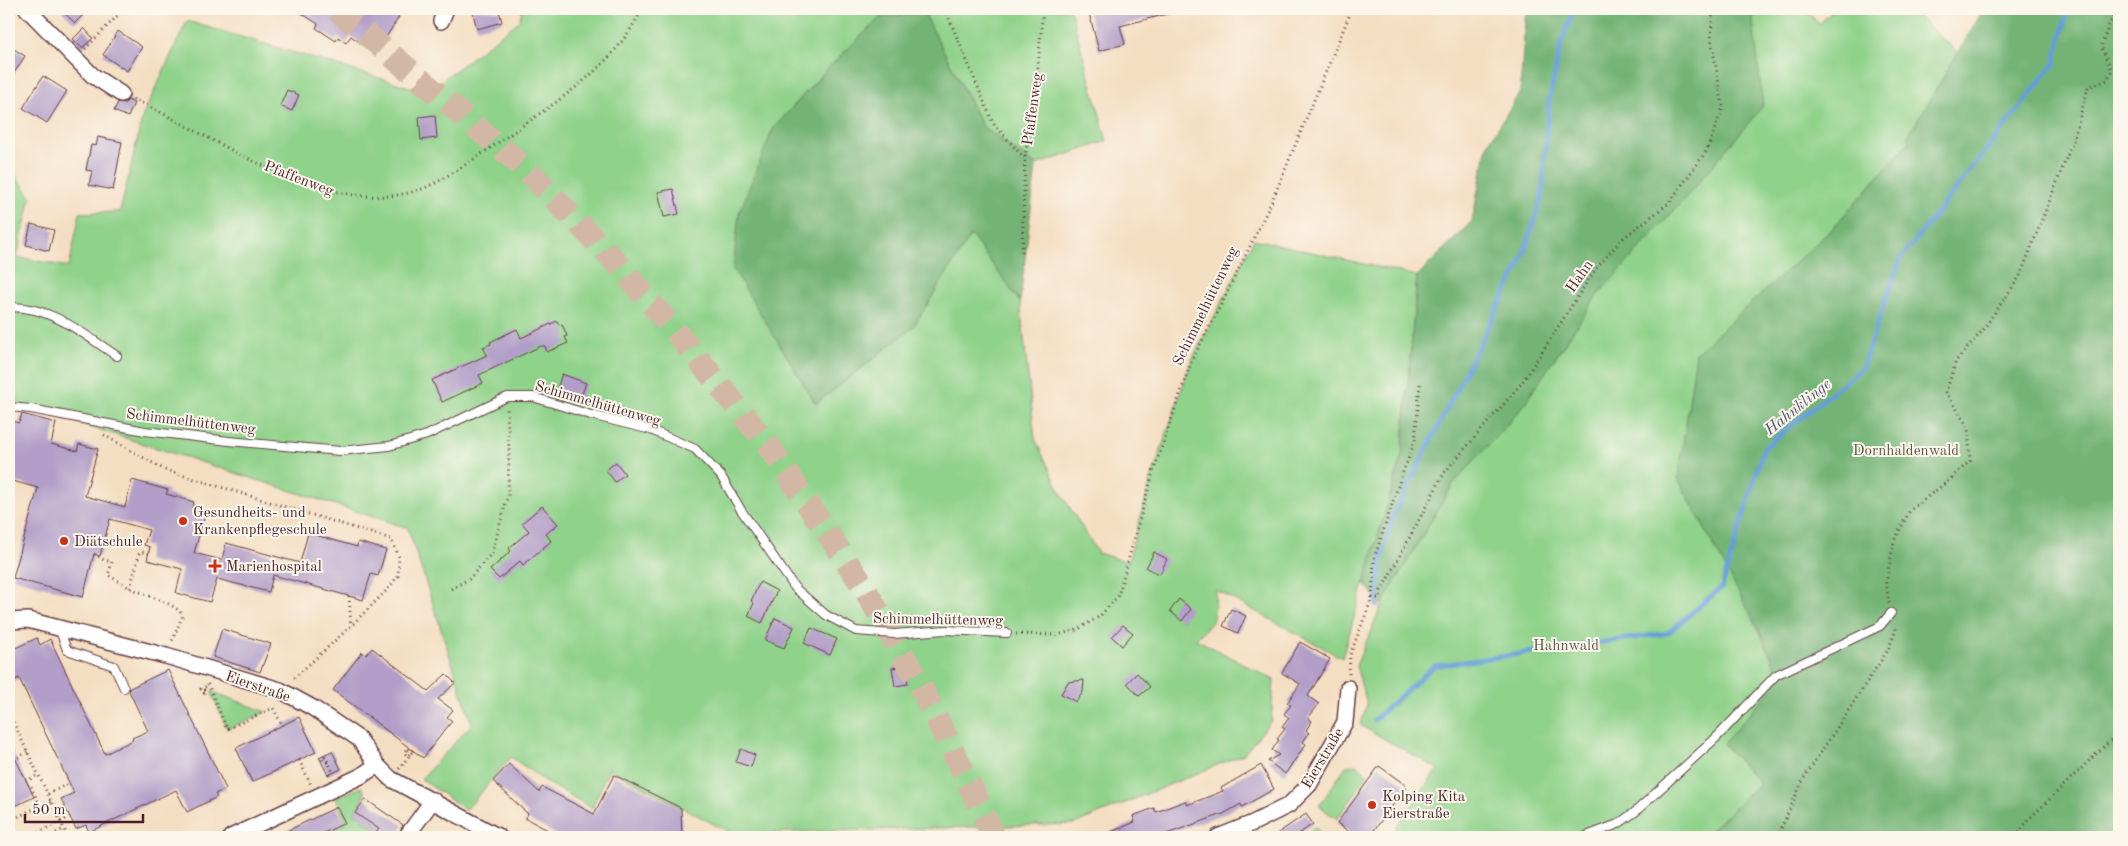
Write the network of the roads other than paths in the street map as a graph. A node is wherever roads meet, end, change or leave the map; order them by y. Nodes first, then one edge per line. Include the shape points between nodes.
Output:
1 (26, 9) edge
2 (121, 94) road end
3 (9, 307) edge
4 (117, 356) dead end
5 (9, 407) edge
6 (1891, 613) road end
7 (9, 621) edge
8 (59, 628) junction
9 (1007, 633) road end
10 (124, 688) dead end
11 (1348, 688) road end
12 (377, 765) junction
13 (433, 800) junction
14 (231, 837) edge
15 (406, 837) edge
16 (499, 837) edge
17 (1218, 837) edge
18 (1584, 837) edge

1 - 2 street via 92,76
3 - 4 lane via 53,315
5 - 9 lane, Schimmelhüttenweg via 145,431 340,451 389,446 427,435 507,397 533,397 652,430 695,449 721,476 795,588 826,615 856,631
6 - 18 lane via 1880,626 1776,674 1717,737 1635,812 1618,824
7 - 8 street, Eierstraße via 28,620
8 - 10 lane via 67,650 114,666
8 - 12 street, Eierstraße via 280,690 359,739
11 - 17 street, Eierstraße via 1345,722 1309,785 1289,805
12 - 13 street, Eierstraße via 391,779
12 - 14 street via 361,776
13 - 15 street
13 - 16 street, Eierstraße

